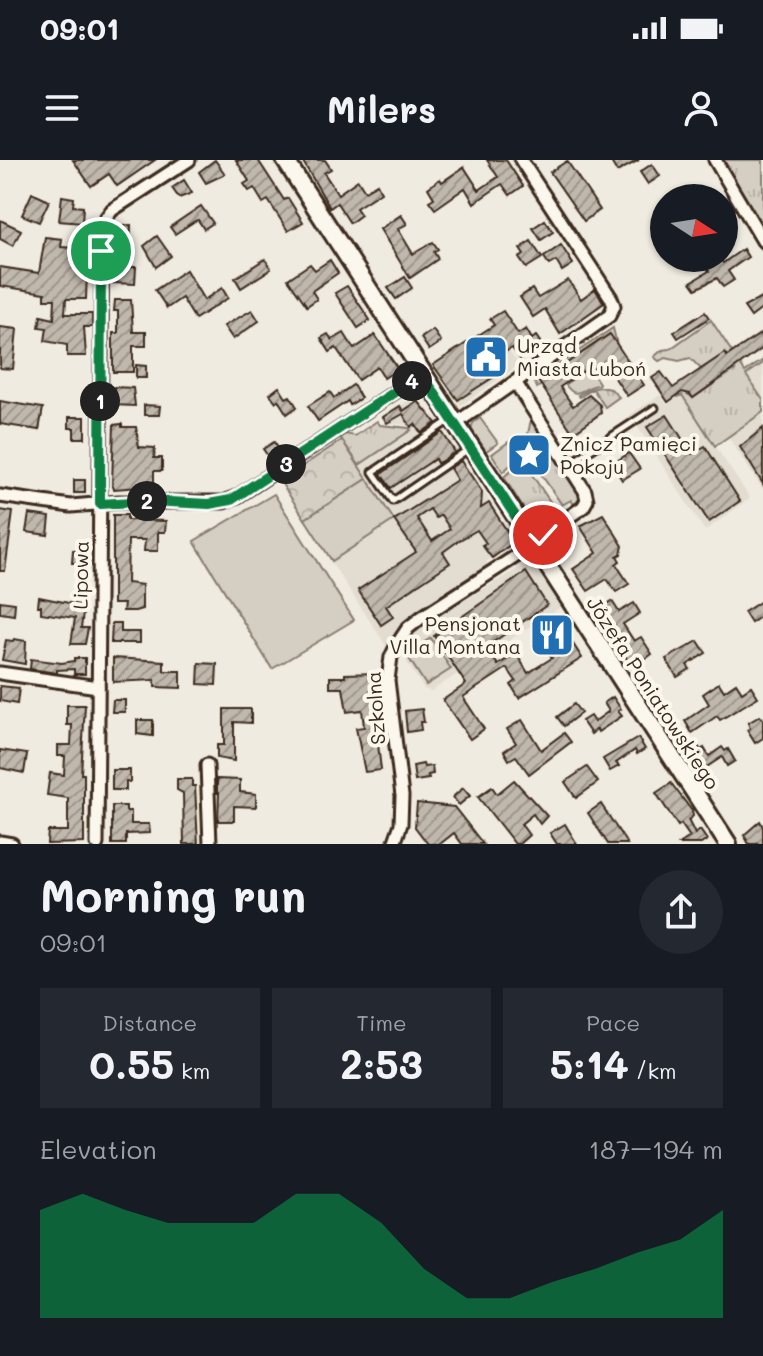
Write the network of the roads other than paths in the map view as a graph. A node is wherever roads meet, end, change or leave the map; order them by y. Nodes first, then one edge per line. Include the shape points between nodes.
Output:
1 (189, 160) edge
2 (285, 160) edge
3 (521, 160) edge
4 (715, 160) edge
5 (763, 241) edge
6 (422, 374) junction
7 (515, 382) junction
8 (655, 408) dead end
9 (454, 421) junction
10 (471, 448) junction
11 (568, 465) junction
12 (0, 496) edge
13 (100, 504) junction
14 (533, 543) junction
15 (0, 673) edge
16 (98, 687) junction
17 (207, 765) dead end
18 (0, 842) edge
19 (12, 844) edge
20 (97, 844) edge
21 (210, 844) edge
22 (394, 844) edge
23 (728, 844) edge

1 - 13 street, Lipowa via 112,210 103,223
2 - 6 street, Józefa Poniatowskiego
3 - 7 street via 614,310
4 - 5 street
6 - 9 street, Józefa Poniatowskiego
6 - 13 street via 231,500
7 - 9 street
7 - 11 street
8 - 11 lane
9 - 10 street, Józefa Poniatowskiego
9 - 10 lane via 373,472 393,501
10 - 14 street, Józefa Poniatowskiego
11 - 14 street, Szkolna via 585,491 585,505
12 - 13 street
13 - 16 street, Lipowa
14 - 22 street, Szkolna via 418,620 392,655 388,690 403,805
14 - 23 street, Józefa Poniatowskiego
15 - 16 street
16 - 20 street, Lipowa
17 - 21 street
18 - 19 street

